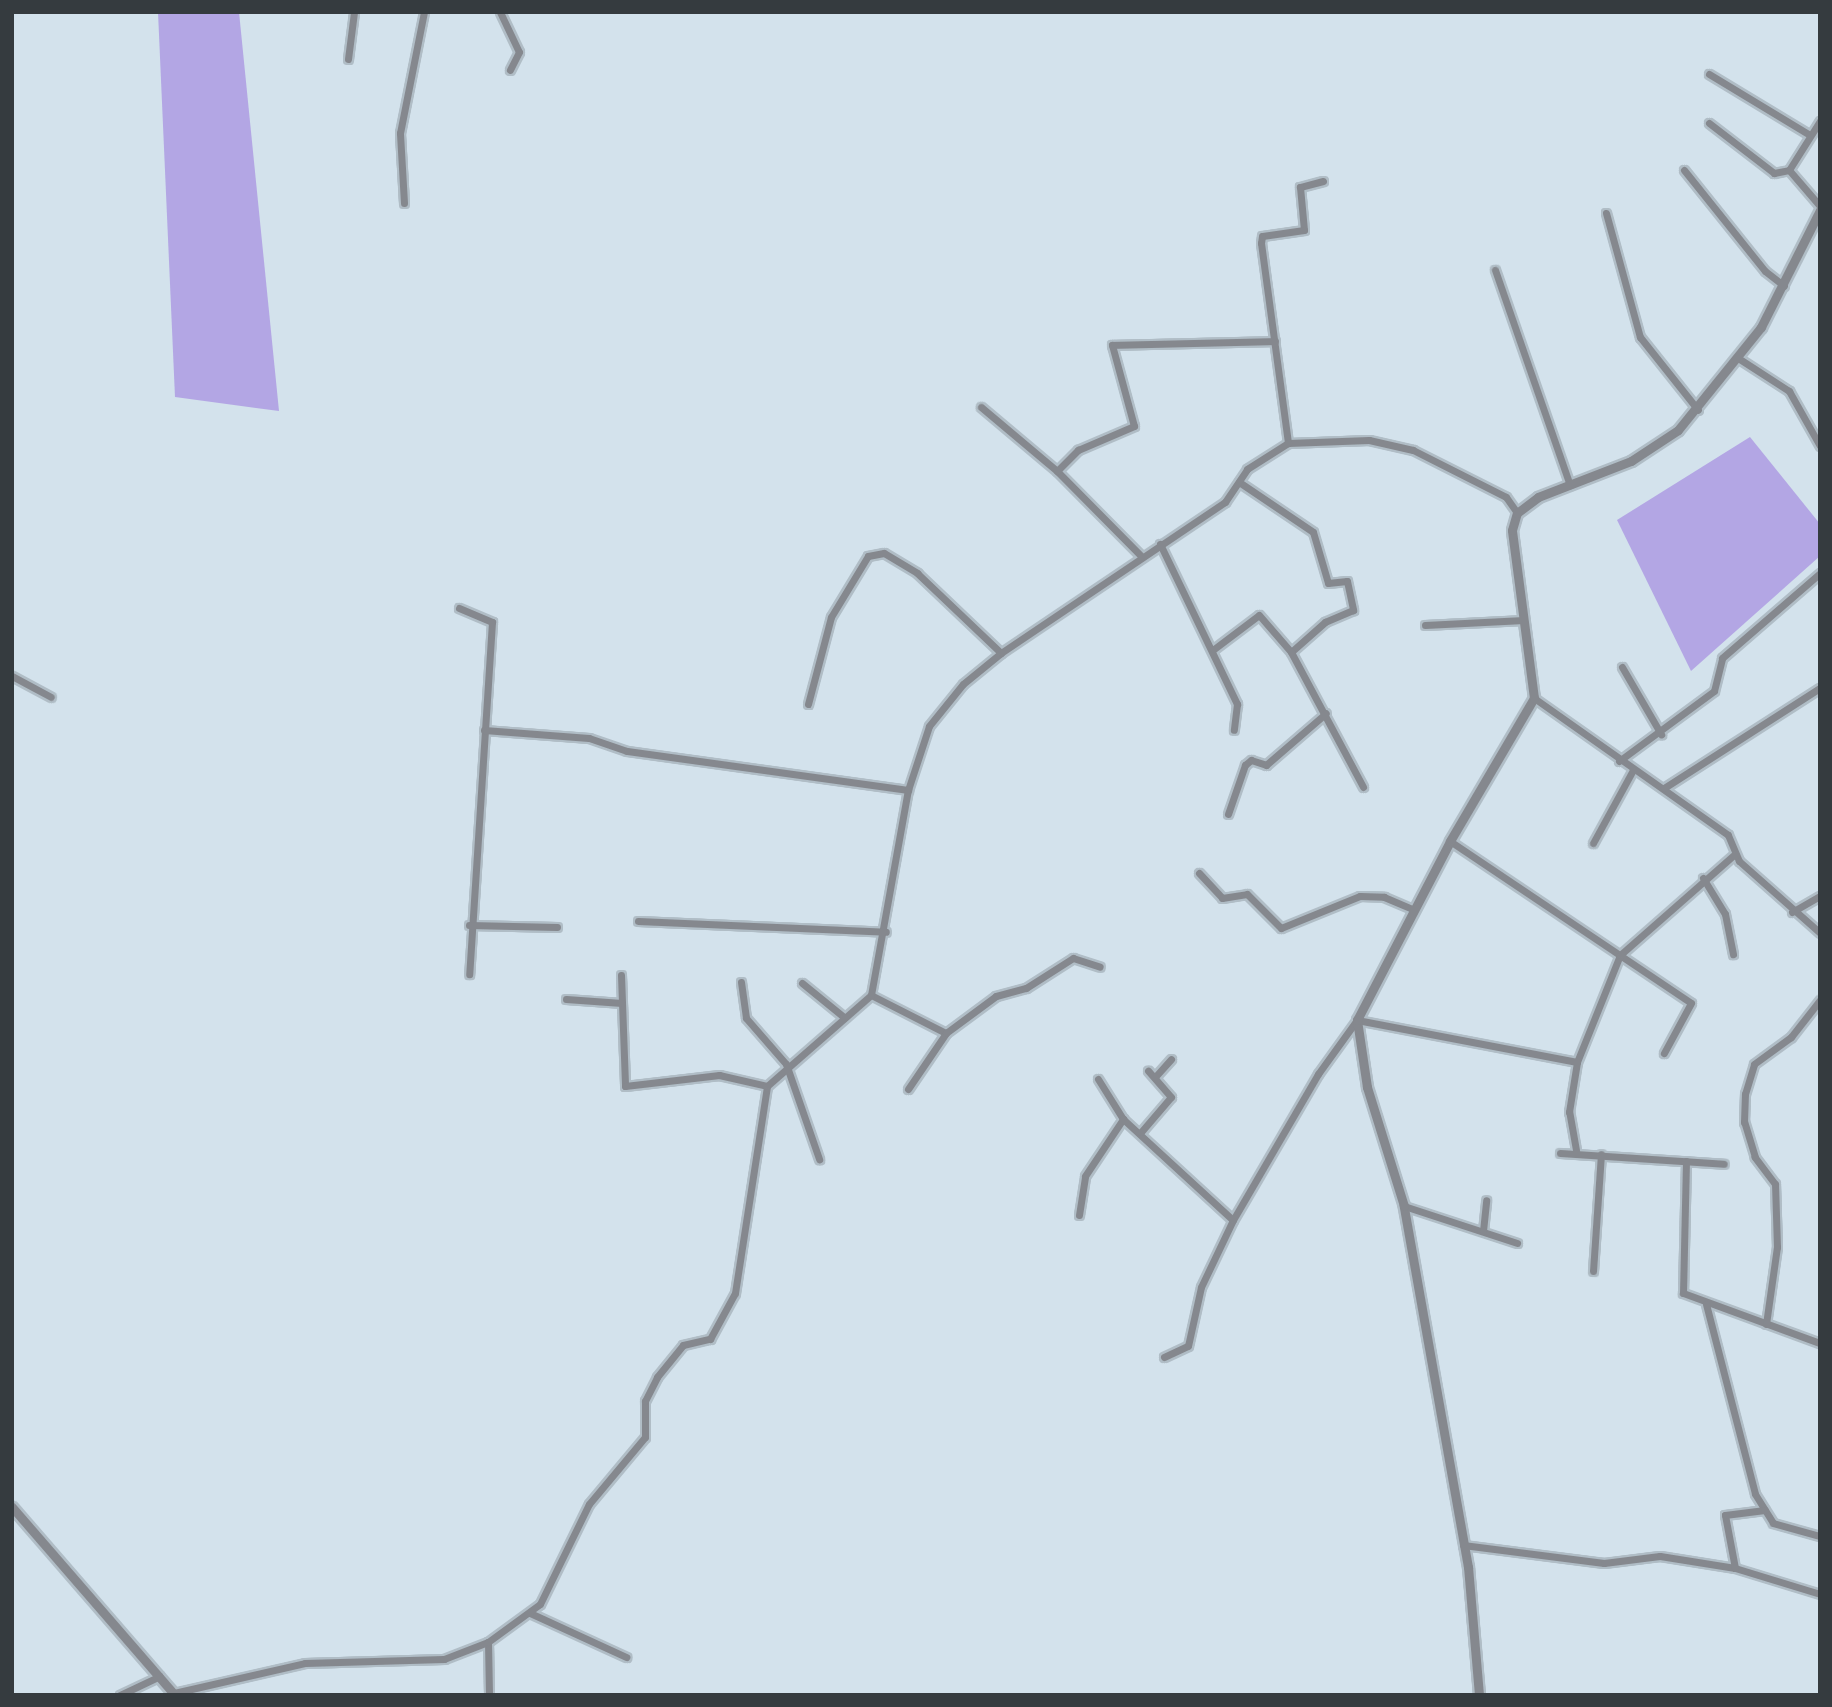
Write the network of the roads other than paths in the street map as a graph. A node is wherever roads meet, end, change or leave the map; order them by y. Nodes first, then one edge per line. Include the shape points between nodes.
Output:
1 (354, 12) edge
2 (424, 12) edge
3 (500, 12) edge
4 (348, 60) dead end
5 (510, 70) dead end
6 (1709, 74) dead end
7 (1820, 121) edge
8 (1709, 123) dead end
9 (1808, 134) junction
10 (1685, 170) dead end
11 (1789, 170) junction
12 (1323, 181) dead end
13 (404, 203) dead end
14 (1820, 208) edge
15 (1605, 213) dead end
16 (1495, 270) dead end
17 (1786, 287) junction
18 (1275, 341) junction
19 (1738, 358) junction
20 (981, 407) dead end
21 (1698, 410) junction
22 (1288, 443) junction
23 (1820, 446) edge
24 (1057, 471) junction
25 (1239, 482) junction
26 (1570, 485) junction
27 (1517, 513) junction
28 (1160, 544) junction
29 (1142, 557) junction
30 (1820, 573) edge
31 (459, 608) dead end
32 (1524, 620) junction
33 (1425, 625) dead end
34 (1214, 649) junction
35 (1291, 652) junction
36 (1001, 653) junction
37 (1622, 667) dead end
38 (12, 676) edge
39 (1820, 688) edge
40 (51, 698) dead end
41 (1534, 698) junction
42 (808, 704) dead end
43 (1326, 713) junction
44 (484, 730) junction
45 (1234, 730) dead end
46 (1661, 734) junction
47 (1619, 761) junction
48 (1633, 770) junction
49 (1363, 787) dead end
50 (1664, 788) junction
51 (908, 790) junction
52 (1228, 814) dead end
53 (1450, 841) junction
54 (1592, 843) dead end
55 (1735, 854) junction
56 (1199, 873) dead end
57 (1703, 878) junction
58 (1820, 896) edge
59 (1414, 910) junction
60 (1792, 912) junction
61 (638, 921) dead end
62 (469, 925) junction
63 (557, 927) dead end
64 (886, 932) junction
65 (1820, 933) edge
66 (1733, 954) dead end
67 (1620, 956) junction
68 (1100, 967) dead end
69 (469, 974) dead end
70 (621, 975) dead end
71 (741, 982) dead end
72 (802, 983) dead end
73 (871, 995) junction
74 (566, 999) dead end
75 (1820, 1000) edge
76 (622, 1003) junction
77 (845, 1018) junction
78 (1357, 1020) junction
79 (947, 1033) junction
80 (1664, 1053) dead end
81 (1171, 1059) dead end
82 (1577, 1062) junction
83 (786, 1064) junction
84 (1098, 1079) dead end
85 (767, 1086) junction
86 (908, 1088) dead end
87 (1124, 1119) junction
88 (1141, 1132) junction
89 (1576, 1150) junction
90 (1560, 1153) dead end
91 (1601, 1154) junction
92 (819, 1159) dead end
93 (1686, 1161) junction
94 (1724, 1164) dead end
95 (1486, 1200) dead end
96 (1405, 1206) junction
97 (1079, 1215) dead end
98 (1233, 1220) junction
99 (1483, 1231) junction
100 (1517, 1243) dead end
101 (1593, 1271) dead end
102 (1706, 1304) junction
103 (1766, 1324) junction
104 (1820, 1343) edge
105 (1164, 1357) dead end
106 (12, 1507) edge
107 (1765, 1510) junction
108 (1820, 1536) edge
109 (1463, 1545) junction
110 (1735, 1568) junction
111 (1820, 1594) edge
112 (530, 1613) junction
113 (488, 1642) junction
114 (626, 1657) dead end
115 (160, 1676) junction
116 (175, 1694) edge
117 (120, 1695) edge
118 (489, 1695) edge
119 (1479, 1695) edge

1 - 4 street
2 - 13 street via 400,133
3 - 5 street via 519,52
6 - 9 street
7 - 9 street
8 - 11 street via 1774,173
9 - 11 street
10 - 17 street via 1765,271
11 - 14 street
12 - 18 street via 1300,187 1304,230 1262,236
14 - 17 street
15 - 21 street via 1640,337
16 - 26 street
17 - 19 street
18 - 22 street
18 - 24 street via 1112,345 1134,426 1078,450
19 - 21 street
19 - 23 street via 1789,391
20 - 24 street
21 - 26 street via 1631,461
22 - 25 street via 1266,451
22 - 27 street via 1369,440 1413,450 1506,497
24 - 29 street
25 - 28 street via 1225,502
25 - 35 street via 1313,531 1328,583 1348,581 1353,610 1325,622
26 - 27 street
27 - 32 street via 1513,530
28 - 29 street
28 - 34 street
29 - 36 street
30 - 46 street via 1722,659 1714,691
31 - 44 street via 492,622
32 - 33 street
32 - 41 street
34 - 35 street via 1259,615
34 - 45 street via 1237,704
35 - 43 street
36 - 42 street via 917,573 884,553 868,556 831,618
36 - 51 street via 963,684 929,726
37 - 46 street
38 - 40 street
39 - 50 street
41 - 47 street
41 - 53 street
43 - 49 street
43 - 52 street via 1266,765 1251,760 1245,765
44 - 51 street via 589,738 628,751
44 - 62 street
46 - 47 street
47 - 48 street
48 - 50 street
48 - 54 street
50 - 55 street via 1728,835
51 - 64 street
53 - 59 street
53 - 67 street
55 - 57 street
55 - 60 street
56 - 59 street via 1222,898 1247,894 1281,928 1360,896 1384,897
57 - 66 street via 1725,914
57 - 67 street
58 - 60 street
59 - 78 street
60 - 65 street
61 - 64 street
62 - 63 street
62 - 69 street
64 - 73 street
67 - 80 street via 1691,1003
67 - 82 street
68 - 79 street via 1073,958 1026,988 996,996
70 - 76 street
71 - 83 street via 752,1030
72 - 77 street
73 - 77 street
73 - 79 street
74 - 76 street
75 - 103 street via 1791,1037 1754,1063 1745,1094 1744,1122 1755,1157 1775,1184 1777,1247
76 - 85 street via 625,1086 719,1075
77 - 83 street
78 - 82 street
78 - 96 street via 1367,1087
78 - 98 street via 1318,1074
79 - 86 street
81 - 88 street via 1151,1074 1171,1097
82 - 89 street via 1569,1112
83 - 85 street
83 - 92 street
84 - 87 street
85 - 112 street via 735,1293 710,1339 683,1345 657,1377 645,1401 645,1437 589,1504 560,1572
87 - 88 street
87 - 97 street via 1085,1176
88 - 98 street
89 - 90 street
89 - 91 street
91 - 93 street
91 - 101 street
93 - 94 street
93 - 102 street via 1683,1293
95 - 99 street
96 - 99 street
96 - 109 street
98 - 105 street via 1201,1287 1188,1346
99 - 100 street
102 - 103 street
102 - 107 street via 1755,1494
103 - 104 street
106 - 115 street
107 - 108 street via 1773,1522
107 - 110 street via 1726,1515
109 - 110 street via 1604,1563 1660,1556
109 - 119 street
110 - 111 street
112 - 113 street
112 - 114 street
113 - 116 street via 434,1661 305,1663
113 - 118 street
115 - 116 street
115 - 117 street

